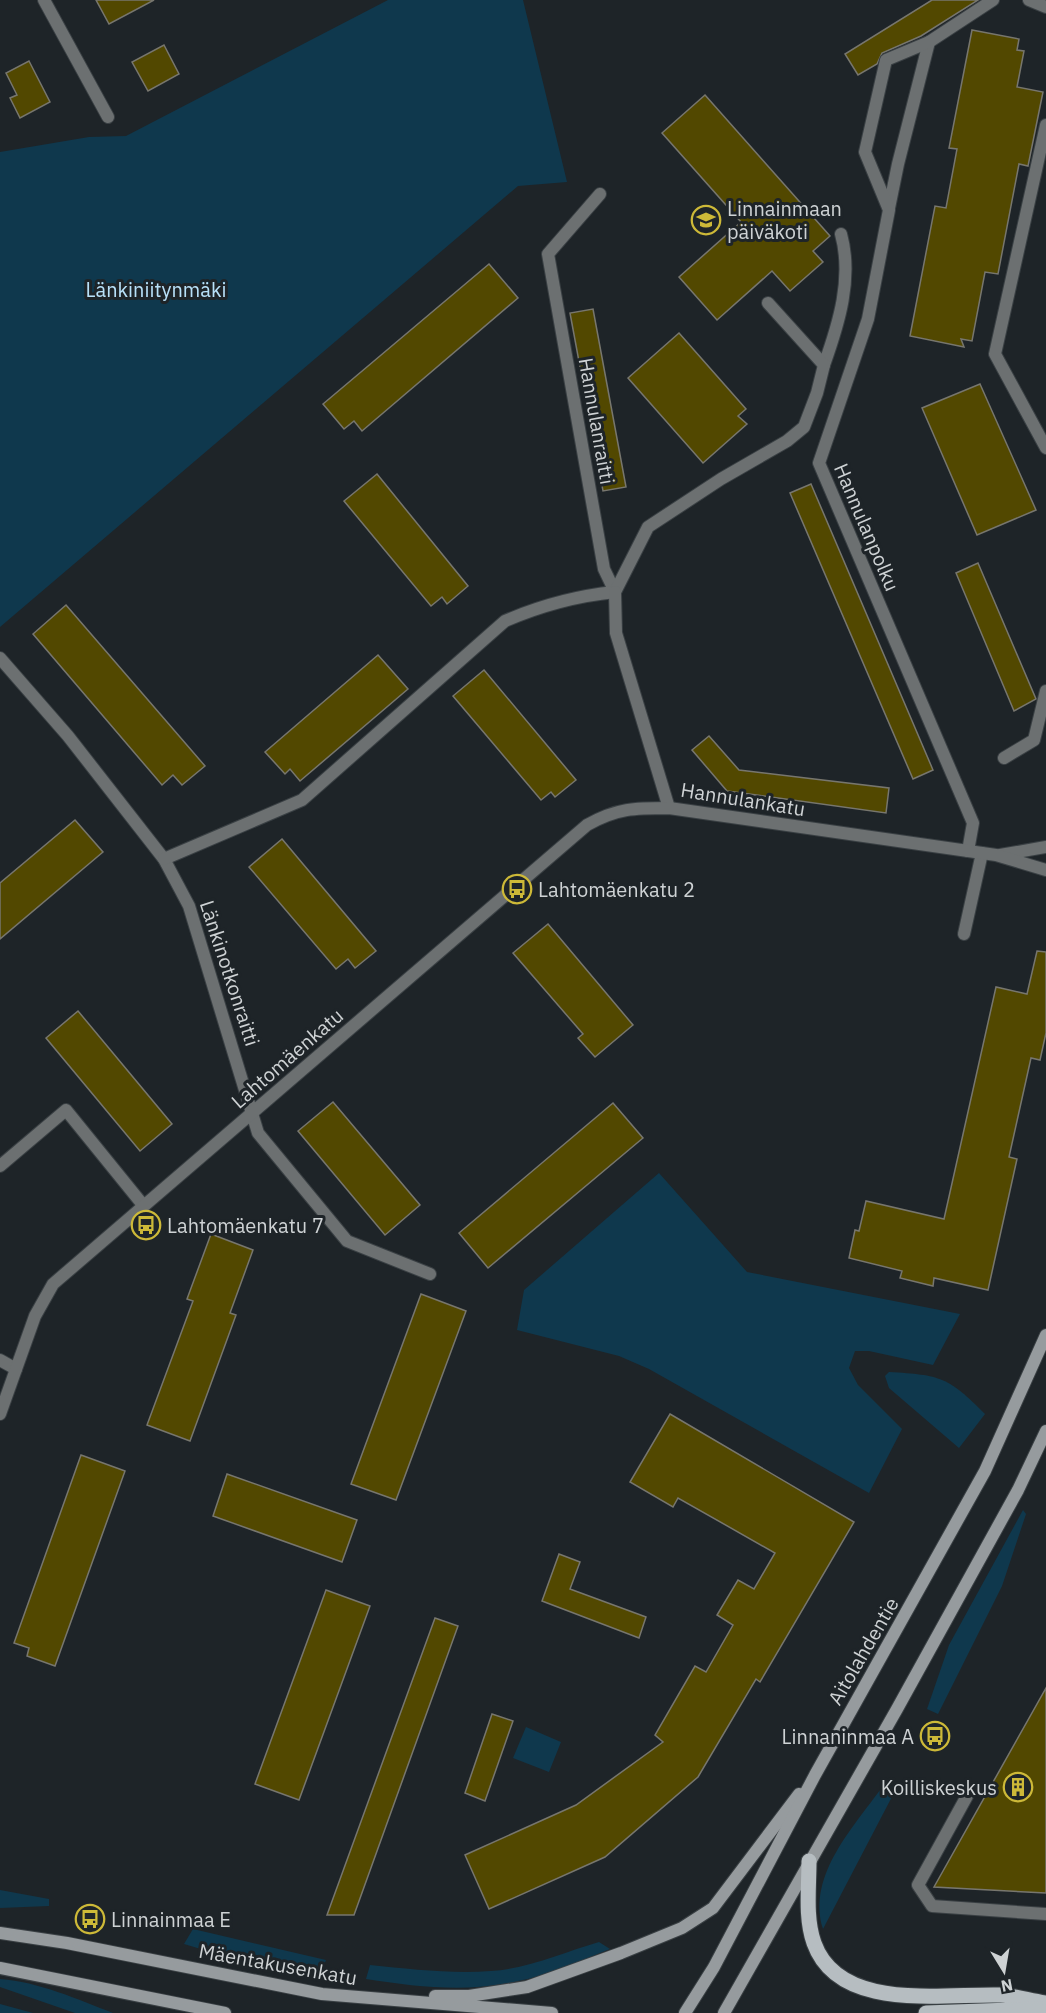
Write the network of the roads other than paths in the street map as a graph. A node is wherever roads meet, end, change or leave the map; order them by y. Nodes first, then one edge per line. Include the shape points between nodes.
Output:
1 (44, 0) edge
2 (993, 0) edge
3 (1029, 0) edge
4 (1046, 7) edge
5 (929, 42) junction
6 (108, 117) dead end
7 (1046, 125) edge
8 (600, 194) dead end
9 (889, 210) junction
10 (841, 234) dead end
11 (768, 303) dead end
12 (824, 365) junction
13 (1046, 448) edge
14 (615, 592) junction
15 (0, 658) edge
16 (1046, 692) edge
17 (1004, 759) dead end
18 (669, 808) junction
19 (1046, 847) edge
20 (968, 851) junction
21 (982, 853) junction
22 (996, 855) junction
23 (164, 859) junction
24 (1046, 870) edge
25 (964, 934) dead end
26 (251, 1114) junction
27 (0, 1166) edge
28 (143, 1205) junction
29 (430, 1274) dead end
30 (1046, 1335) edge
31 (0, 1360) edge
32 (16, 1369) junction
33 (0, 1414) edge
34 (1046, 1431) edge
35 (816, 1775) junction
36 (967, 1796) dead end
37 (809, 1861) junction
38 (1046, 1914) edge
39 (0, 1934) edge
40 (0, 1968) edge
41 (343, 1996) junction
42 (1046, 2003) edge
43 (1046, 2008) edge
44 (225, 2013) edge
45 (552, 2013) edge
46 (686, 2013) edge
47 (723, 2013) edge
48 (926, 2013) edge

1 - 6 street
2 - 5 street
3 - 4 street
5 - 9 street, Hannulanpolku
5 - 9 street via 886,60 865,152
7 - 13 street via 995,354
8 - 14 street, Hannulanraitti via 548,254 604,569
9 - 20 street, Hannulanpolku via 868,319 819,463 973,823
10 - 12 street via 845,248 845,294
11 - 12 street
12 - 14 street via 804,426 787,441 648,527
14 - 18 street, Hannulankatu via 616,633
14 - 23 street via 578,595 506,621 302,800
15 - 23 street, Länkinotkonraitti via 68,736
16 - 17 street via 1034,741
18 - 20 street, Hannulankatu
18 - 26 street, Lahtomäenkatu via 629,808 606,814 587,825
19 - 22 street, Hannulankatu
20 - 21 street, Hannulankatu
21 - 22 street, Hannulankatu
21 - 25 street
22 - 24 street, Hannulankatu
23 - 26 street, Länkinotkonraitti via 189,906
26 - 28 street, Lahtomäenkatu
26 - 29 street, Länkinotkonraitti via 258,1133 347,1240
27 - 28 street via 66,1110
28 - 32 street, Lahtomäenkatu via 53,1284 35,1316
30 - 35 main road, Aitolahdentie via 985,1470
31 - 32 street
32 - 33 street, Lahtomäenkatu
34 - 37 main road via 1018,1490
35 - 41 main road via 713,1908 682,1928 527,1987 469,1996
35 - 46 main road, Aitolahdentie
36 - 38 street via 918,1885 932,1906
37 - 42 main road via 809,1919 814,1944 827,1965 847,1980 883,1995 1003,1995
37 - 47 main road
39 - 41 main road, Mäentakusenkatu via 67,1942
40 - 44 main road
41 - 45 main road, Mäentakusenkatu
43 - 48 main road

